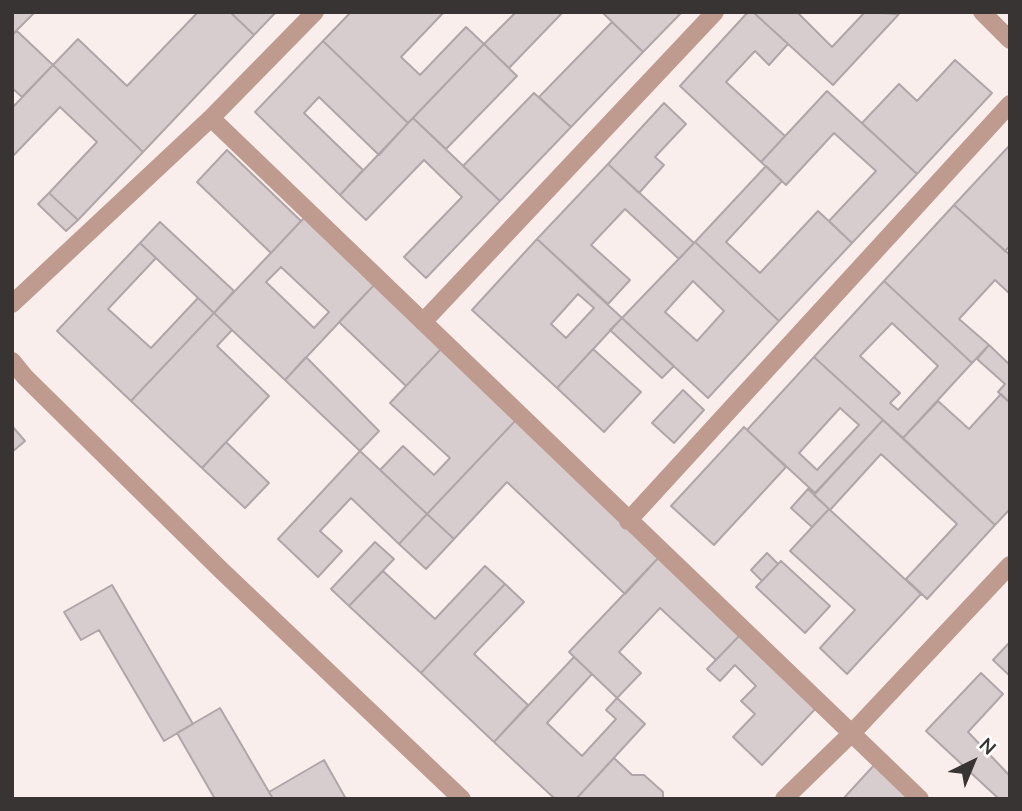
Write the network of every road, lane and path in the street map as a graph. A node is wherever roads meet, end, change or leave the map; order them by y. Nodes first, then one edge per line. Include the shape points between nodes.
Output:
1 (315, 12) edge
2 (715, 12) edge
3 (982, 12) edge
4 (1010, 40) edge
5 (1010, 104) edge
6 (211, 118) junction
7 (12, 304) edge
8 (423, 322) junction
9 (12, 361) edge
10 (628, 521) junction
11 (1010, 565) edge
12 (852, 733) junction
13 (462, 799) edge
14 (784, 799) edge
15 (920, 799) edge

1 - 6 lane
2 - 8 lane
3 - 4 lane
5 - 10 lane
6 - 7 lane
6 - 8 lane
8 - 10 lane
9 - 13 lane via 212,561
10 - 12 lane
11 - 12 lane
12 - 14 lane
12 - 15 lane

